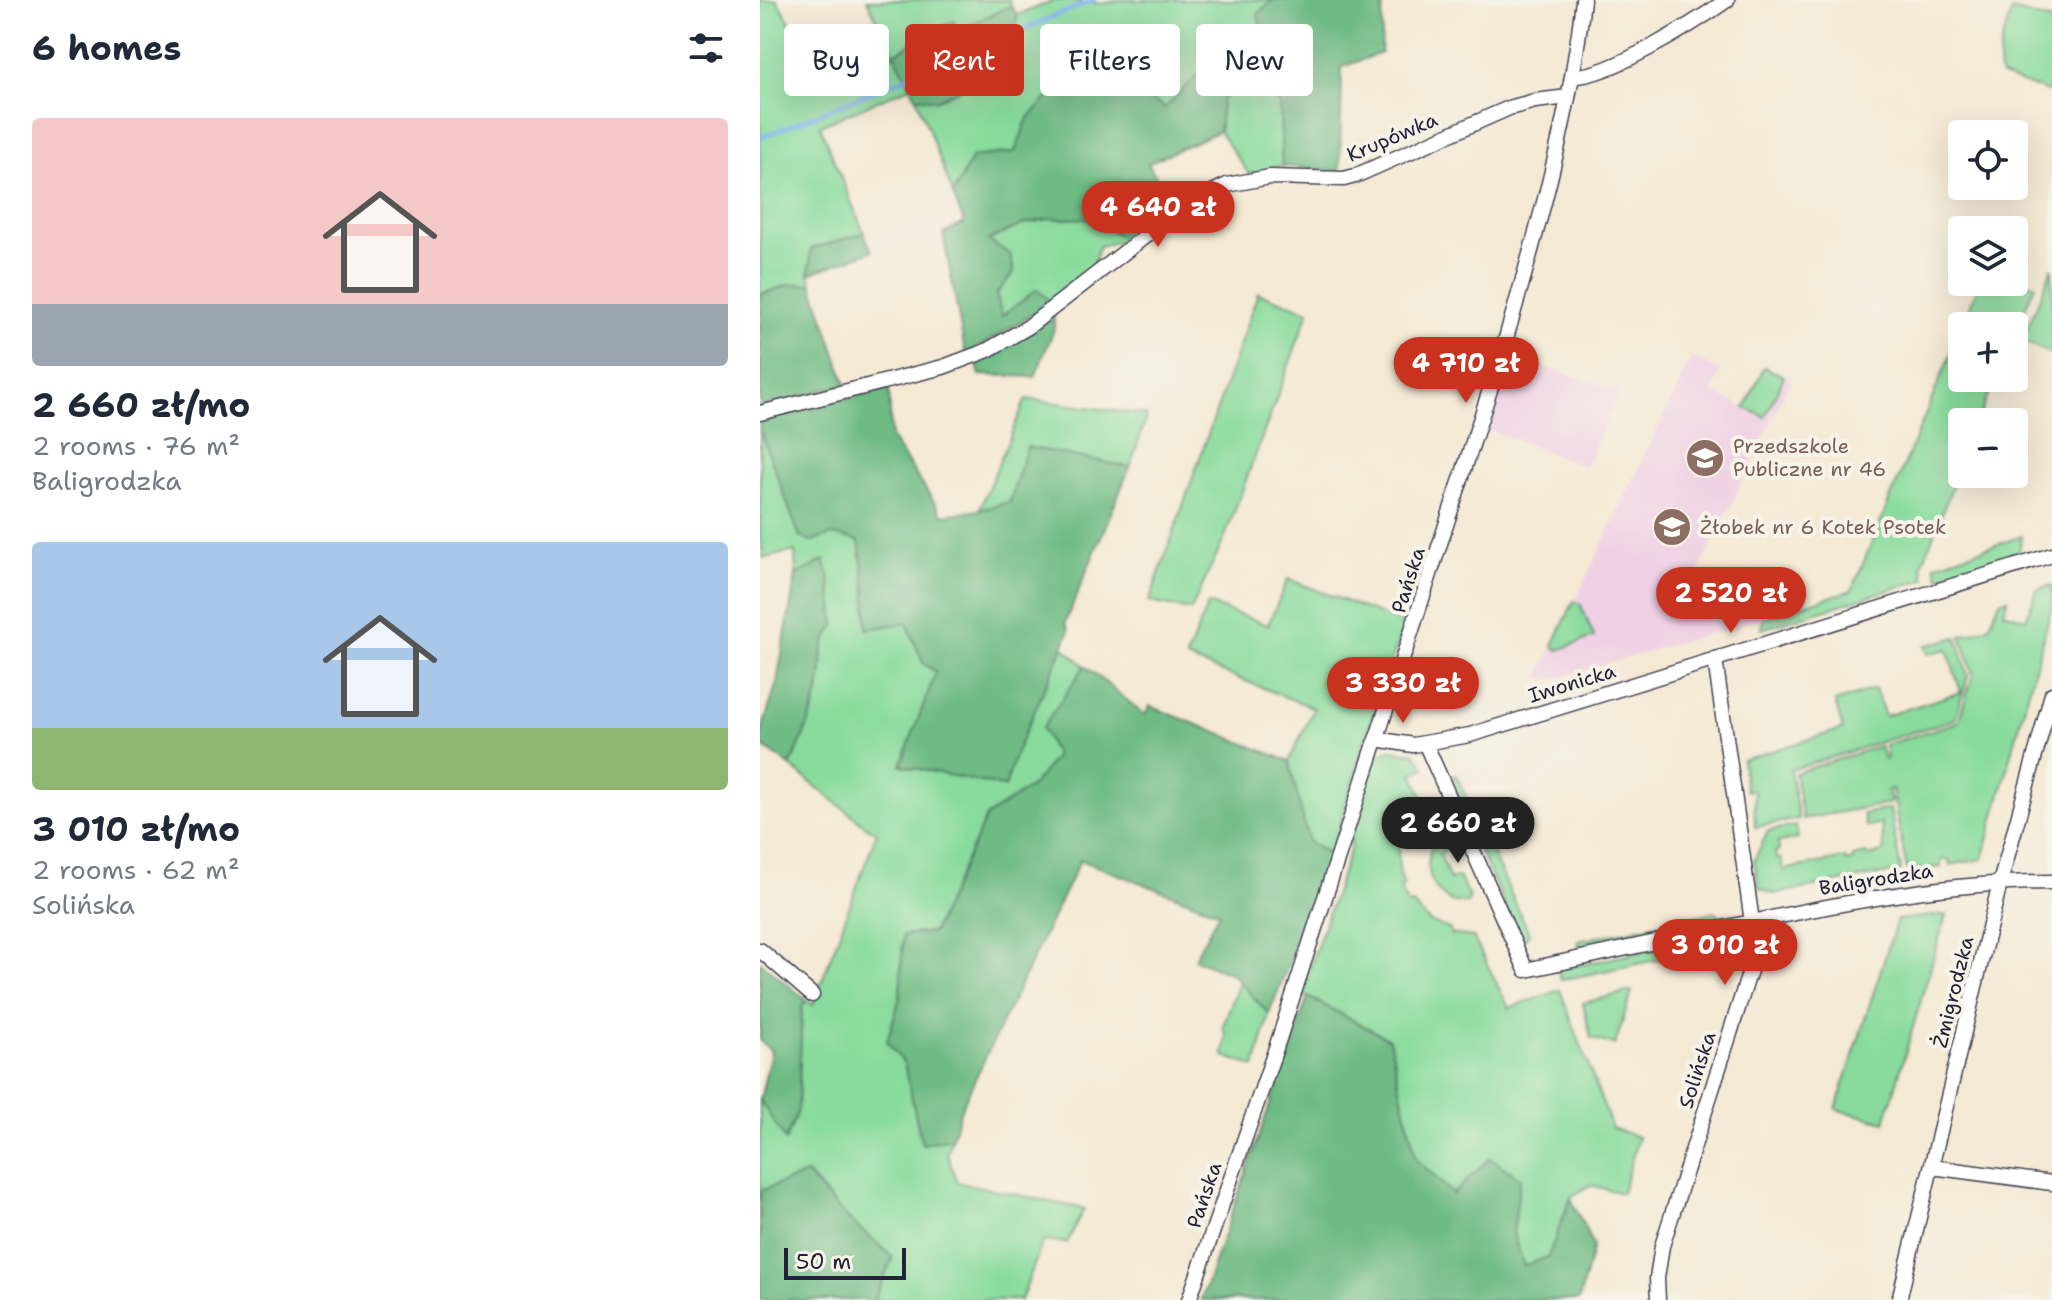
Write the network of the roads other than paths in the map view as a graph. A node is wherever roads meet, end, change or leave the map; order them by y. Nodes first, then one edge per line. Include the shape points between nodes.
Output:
1 (1583, 0) edge
2 (1727, 0) edge
3 (1574, 76) junction
4 (1568, 97) junction
5 (760, 413) edge
6 (2052, 555) edge
7 (1715, 659) junction
8 (2052, 694) edge
9 (1376, 739) junction
10 (1426, 745) junction
11 (2052, 882) edge
12 (2000, 883) junction
13 (1752, 922) junction
14 (760, 950) edge
15 (812, 995) dead end
16 (1932, 1167) junction
17 (2052, 1183) edge
18 (1189, 1300) edge
19 (1658, 1300) edge
20 (1899, 1300) edge

1 - 3 street, Pańska
2 - 3 street via 1672,36 1601,70
3 - 4 street, Pańska
4 - 5 street, Krupówka via 1509,108 1344,179 1270,177 1227,185 1184,206 1028,327 986,351 932,370
4 - 9 street, Pańska via 1500,359
6 - 7 street, Iwonicka
7 - 10 street, Iwonicka
7 - 13 street, Solińska
8 - 12 street, Żmigrodzka
9 - 10 street, Iwonicka
9 - 18 street, Pańska
10 - 13 street, Baligrodzka via 1526,970
11 - 12 street, Baligrodzka
12 - 13 street, Baligrodzka via 1896,894
12 - 16 street, Żmigrodzka
13 - 19 street, Solińska via 1754,958 1662,1246
14 - 15 street
16 - 17 street
16 - 20 street, Żmigrodzka

